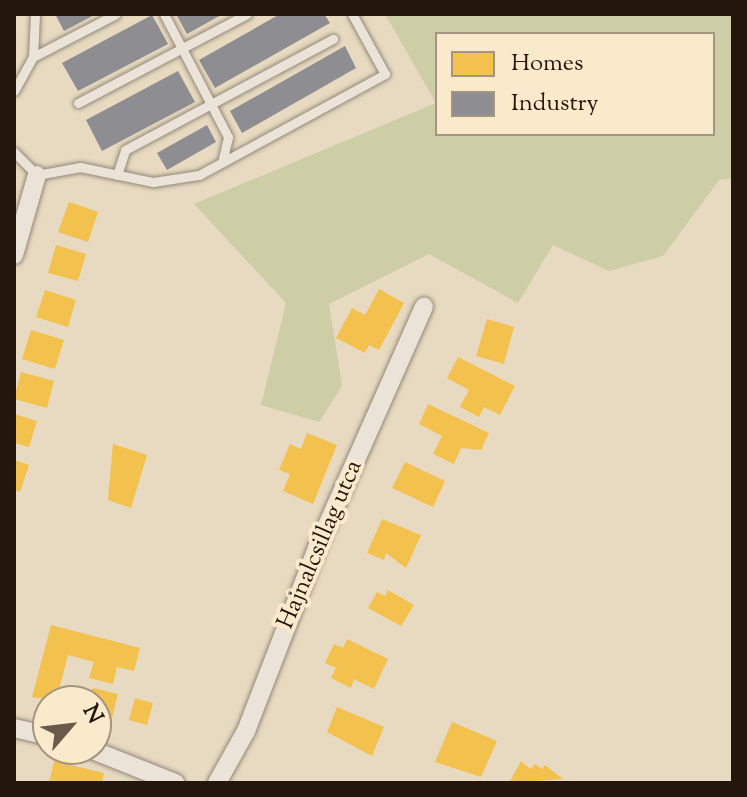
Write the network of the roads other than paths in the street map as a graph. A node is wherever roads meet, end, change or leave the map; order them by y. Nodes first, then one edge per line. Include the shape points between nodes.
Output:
1 (35, 14) edge
2 (116, 14) edge
3 (164, 14) edge
4 (247, 14) edge
5 (352, 14) edge
6 (333, 39) dead end
7 (182, 48) junction
8 (33, 57) junction
9 (14, 91) edge
10 (78, 103) dead end
11 (211, 105) junction
12 (14, 152) edge
13 (222, 162) junction
14 (37, 175) junction
15 (117, 175) junction
16 (14, 255) edge
17 (424, 307) dead end
18 (112, 758) edge
19 (175, 783) edge
20 (217, 783) edge

1 - 8 lane
2 - 8 lane
3 - 7 lane
4 - 7 lane
5 - 13 lane via 385,74
6 - 11 lane
7 - 10 lane
7 - 11 lane
8 - 9 lane
11 - 13 lane via 228,137
11 - 15 lane via 125,150
12 - 14 lane
13 - 15 lane via 199,175 153,182
14 - 15 lane via 80,167
14 - 16 street
17 - 20 street, Hajnalcsillag utca via 317,548 246,731
18 - 19 street

